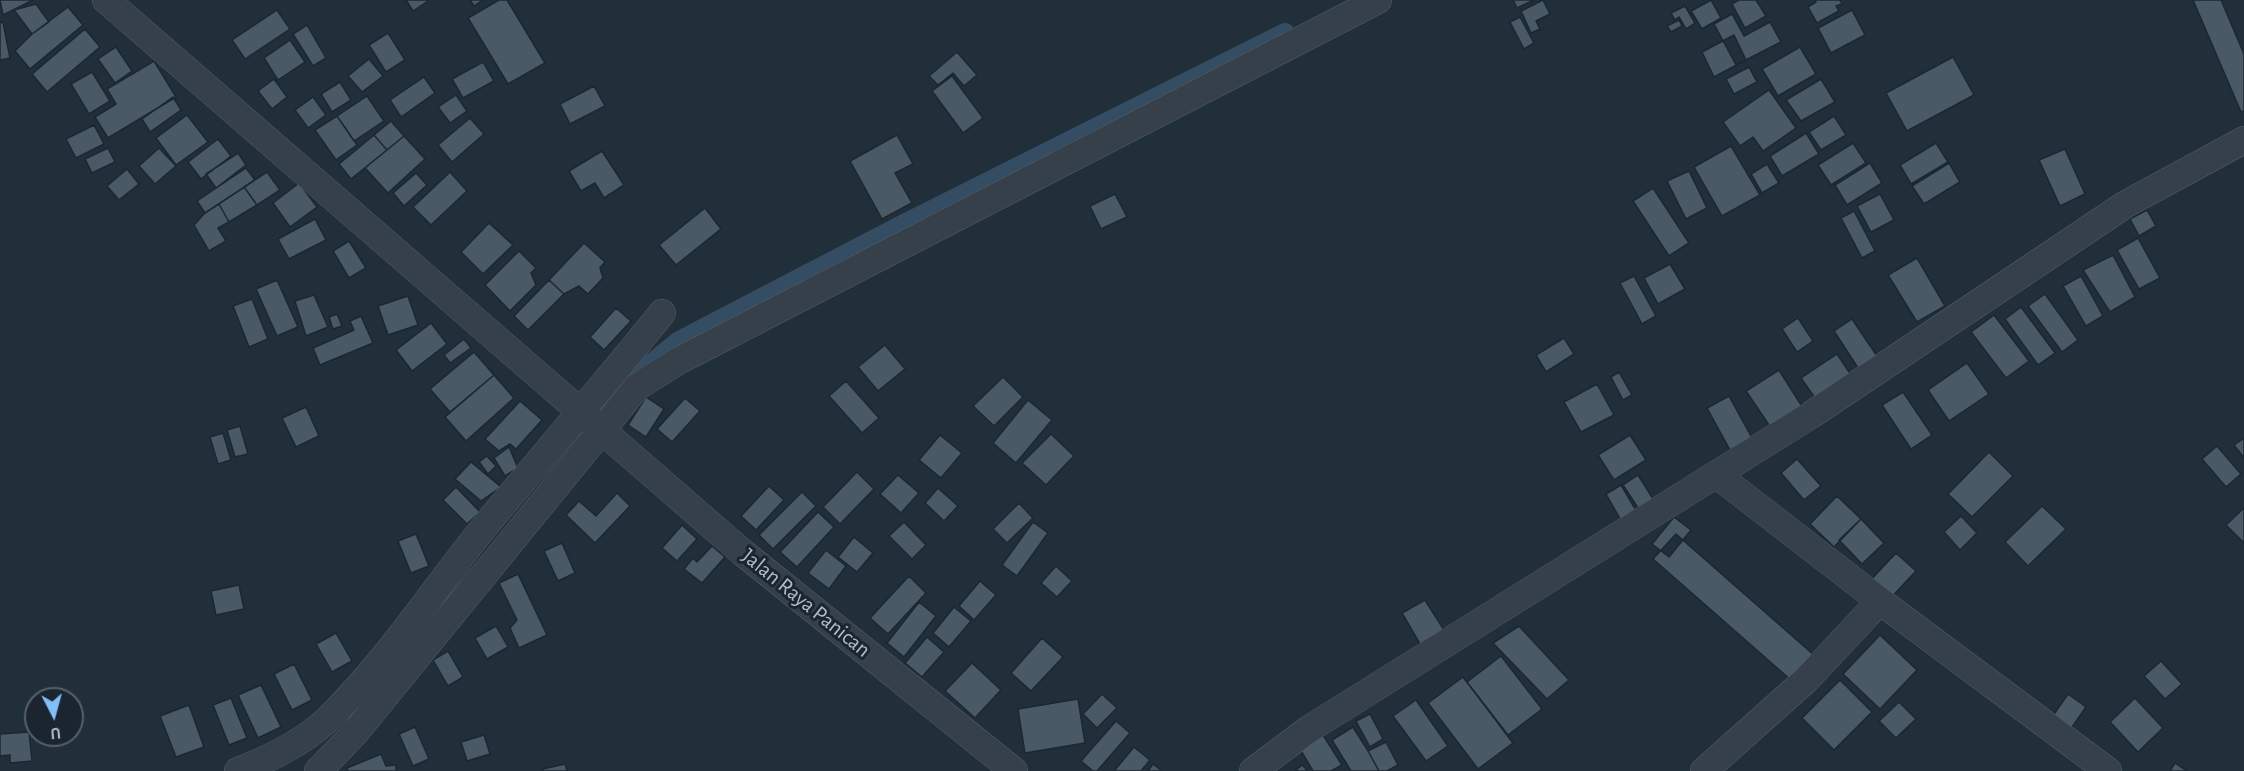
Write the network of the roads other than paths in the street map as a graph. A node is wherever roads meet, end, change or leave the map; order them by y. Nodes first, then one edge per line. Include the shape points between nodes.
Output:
1 (106, 0) edge
2 (1378, 0) edge
3 (2244, 140) edge
4 (662, 313) dead end
5 (583, 412) junction
6 (604, 430) junction
7 (1718, 475) junction
8 (1880, 601) junction
9 (238, 771) edge
10 (318, 771) edge
11 (1014, 771) edge
12 (1253, 771) edge
13 (1704, 771) edge
14 (2108, 771) edge

1 - 5 street, Jalan Raya Panican
2 - 6 street via 680,360 637,387
3 - 7 street via 2126,204
4 - 5 street
5 - 6 street, Jalan Raya Panican
5 - 9 street via 327,720 265,760
6 - 10 street via 355,733
6 - 11 street, Jalan Raya Panican via 742,552
7 - 8 street
7 - 12 street via 1309,729
8 - 13 street via 1807,679
8 - 14 street

